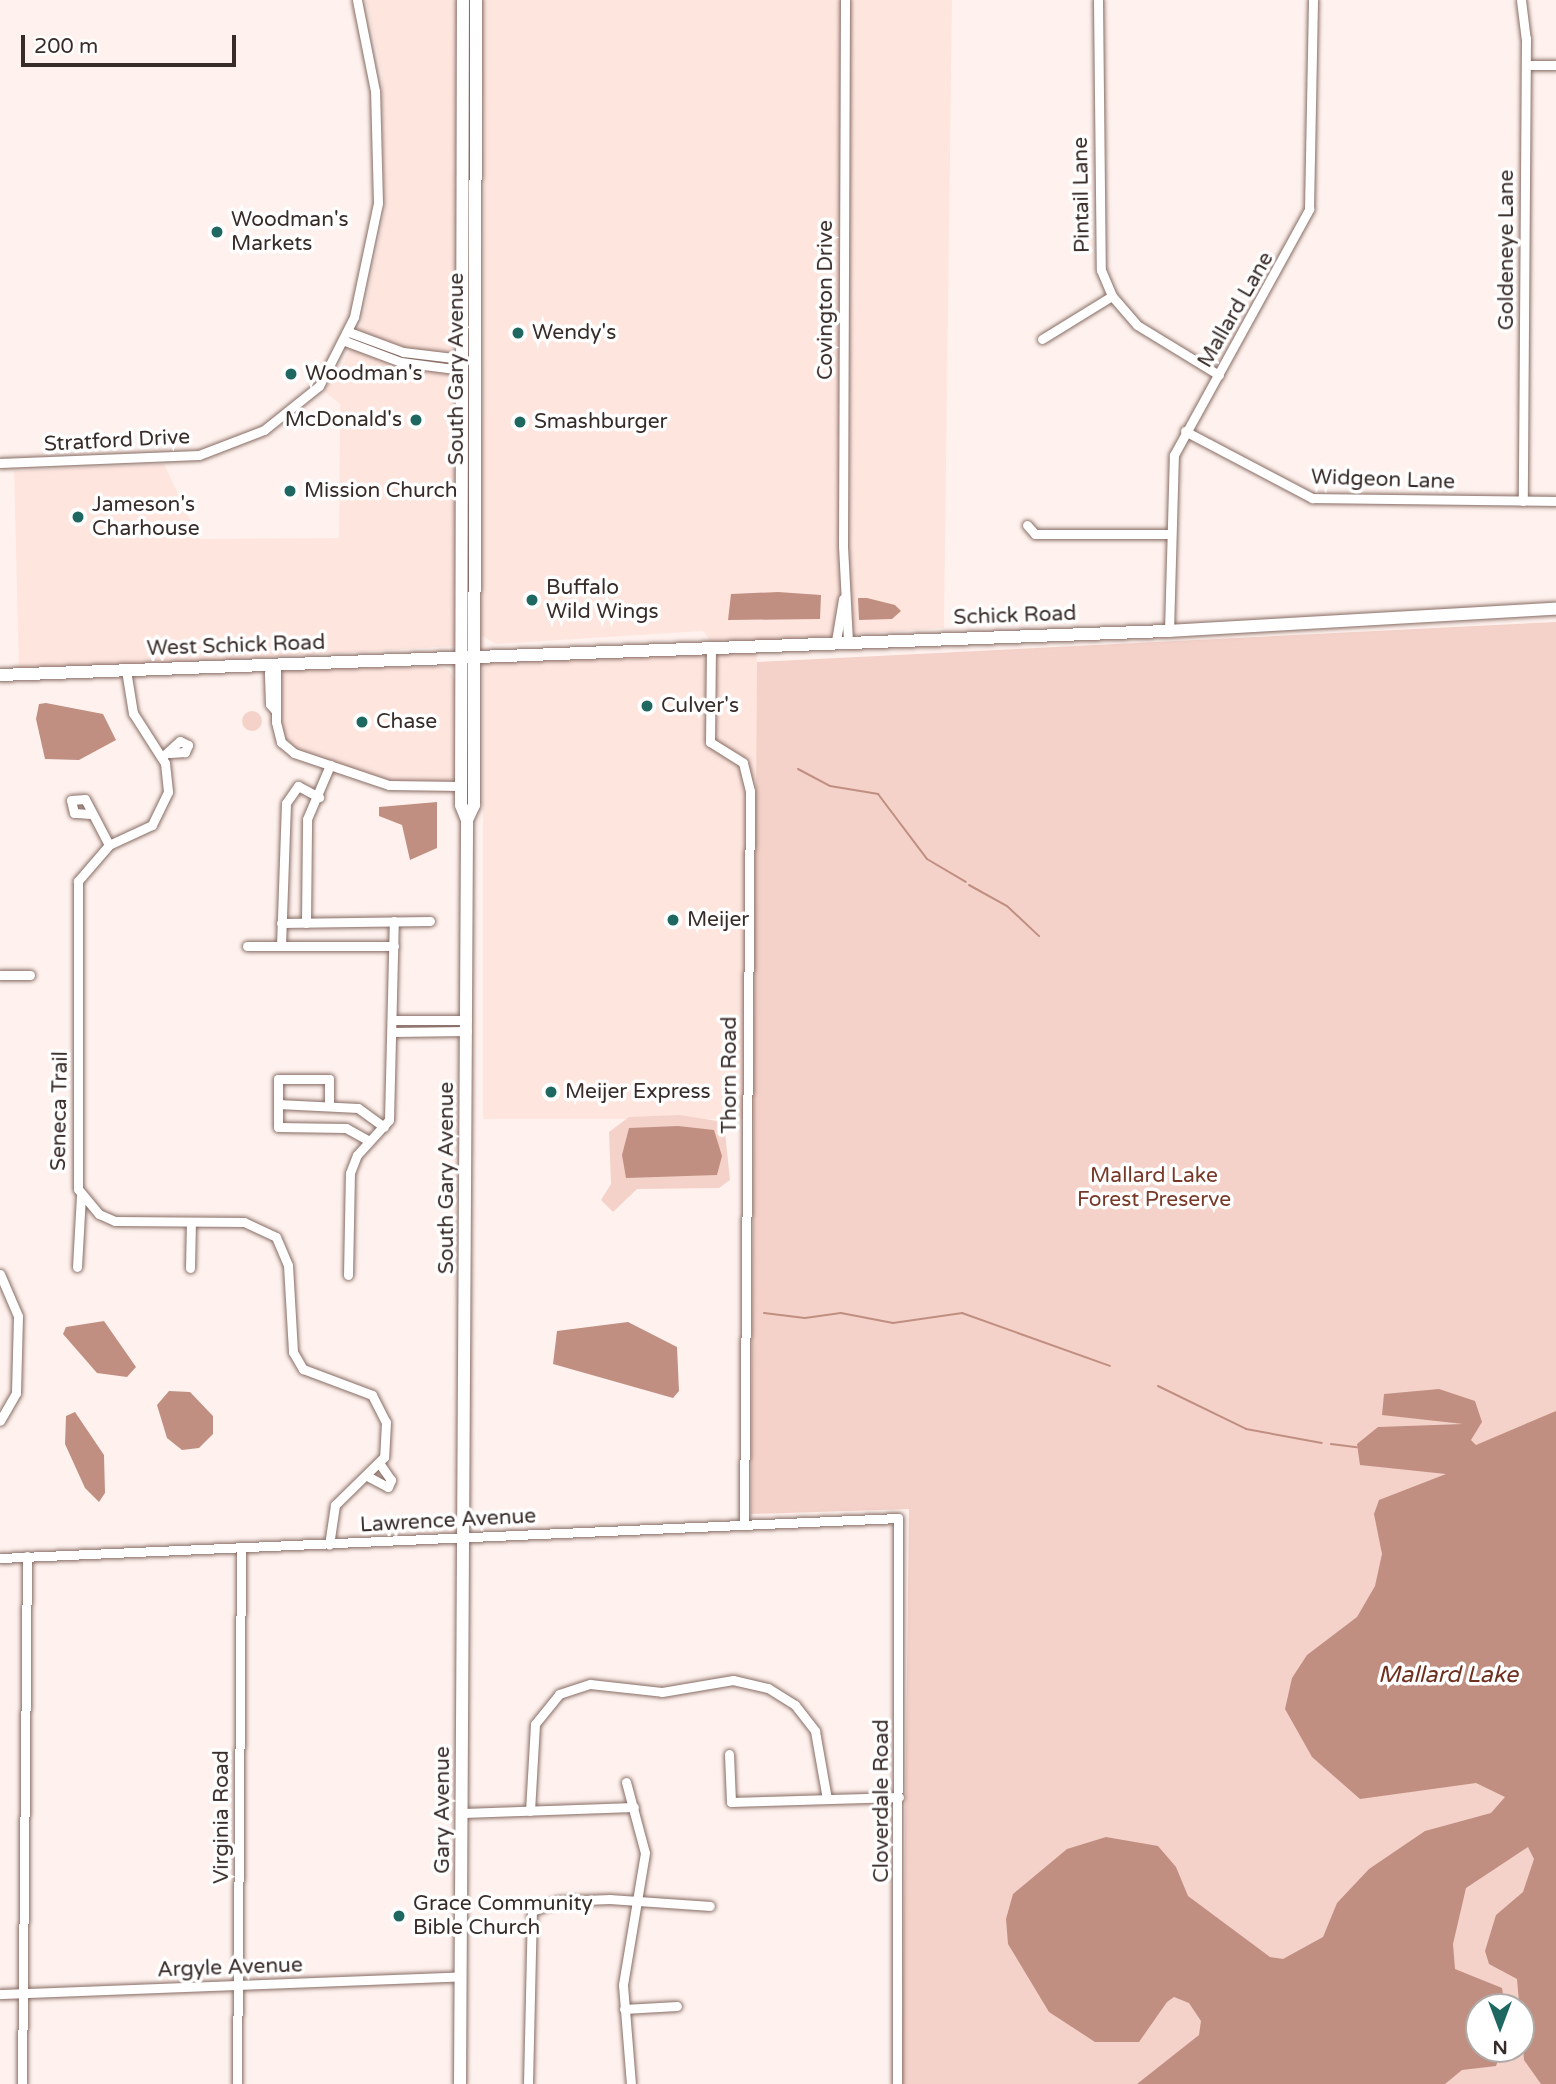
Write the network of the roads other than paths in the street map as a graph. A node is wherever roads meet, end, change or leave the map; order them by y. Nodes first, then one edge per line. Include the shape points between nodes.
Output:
1 (357, 0) edge
2 (463, 0) edge
3 (476, 0) edge
4 (845, 0) edge
5 (1098, 0) edge
6 (1313, 0) edge
7 (1521, 0) edge
8 (1526, 65) junction
9 (1556, 65) edge
10 (1112, 296) junction
11 (347, 337) junction
12 (1042, 339) dead end
13 (462, 364) junction
14 (1219, 374) junction
15 (1185, 431) junction
16 (0, 463) edge
17 (1523, 501) junction
18 (1556, 501) edge
19 (1027, 525) dead end
20 (1168, 534) junction
21 (1556, 609) edge
22 (1169, 631) junction
23 (842, 641) junction
24 (710, 647) junction
25 (461, 656) junction
26 (474, 656) junction
27 (276, 664) junction
28 (126, 670) junction
29 (0, 675) edge
30 (330, 765) junction
31 (461, 786) junction
32 (319, 797) junction
33 (90, 814) dead end
34 (467, 820) junction
35 (109, 845) junction
36 (430, 921) dead end
37 (394, 922) junction
38 (281, 923) junction
39 (306, 923) junction
40 (247, 946) dead end
41 (281, 946) junction
42 (394, 946) junction
43 (0, 975) edge
44 (30, 975) dead end
45 (392, 1020) junction
46 (467, 1025) junction
47 (392, 1032) junction
48 (278, 1104) junction
49 (329, 1105) junction
50 (384, 1127) junction
51 (369, 1141) junction
52 (81, 1195) junction
53 (191, 1222) junction
54 (77, 1267) dead end
55 (190, 1268) dead end
56 (0, 1274) edge
57 (348, 1275) dead end
58 (0, 1421) edge
59 (380, 1464) junction
60 (369, 1477) junction
61 (898, 1518) joint
62 (744, 1523) junction
63 (466, 1537) junction
64 (329, 1545) junction
65 (241, 1550) junction
66 (27, 1556) junction
67 (0, 1558) edge
68 (729, 1754) dead end
69 (626, 1782) dead end
70 (899, 1797) junction
71 (827, 1800) junction
72 (634, 1807) junction
73 (530, 1811) junction
74 (463, 1814) junction
75 (637, 1903) junction
76 (710, 1906) dead end
77 (461, 1976) junction
78 (238, 1986) junction
79 (23, 1993) junction
80 (0, 1994) edge
81 (677, 2006) dead end
82 (624, 2009) junction
83 (22, 2084) edge
84 (237, 2084) edge
85 (460, 2084) edge
86 (528, 2084) edge
87 (631, 2084) edge
88 (897, 2084) edge

1 - 11 street, Stratford Drive via 375,92 379,187 374,237
2 - 13 main road, South Gary Avenue
3 - 26 main road, South Gary Avenue
4 - 23 street, Covington Drive
5 - 10 street, Pintail Lane via 1098,246
6 - 14 street, Mallard Lane via 1310,209
7 - 8 street, Goldeneye Lane
8 - 9 street
8 - 17 street, Goldeneye Lane
10 - 12 street
10 - 14 street, Pintail Lane via 1142,329
11 - 13 street via 401,362
11 - 16 street, Stratford Drive via 319,386 281,419 228,447 172,458
13 - 25 main road, South Gary Avenue
14 - 15 street, Mallard Lane
15 - 17 street, Widgeon Lane via 1312,498
15 - 20 street, Mallard Lane via 1169,480
17 - 18 street, Widgeon Lane
19 - 20 street via 1035,534
20 - 22 street, Mallard Lane
21 - 22 main road, Schick Road
22 - 23 main road, Schick Road
23 - 24 main road, Schick Road
24 - 26 main road, Schick Road
24 - 62 street, Thorn Road via 710,742 743,763 750,792
25 - 26 main road, West Schick Road
25 - 27 main road, West Schick Road
25 - 31 main road, South Gary Avenue
26 - 34 main road, South Gary Avenue via 474,805
27 - 28 main road, West Schick Road
27 - 30 street via 281,742 294,753
28 - 29 main road, West Schick Road
28 - 35 street, Seneca Trail via 132,713 166,755 168,783 161,812 152,825
30 - 31 street via 389,785
30 - 32 street
31 - 34 main road, South Gary Avenue
32 - 38 street via 298,786 286,803
32 - 39 street via 307,820
33 - 35 street
34 - 46 main road, South Gary Avenue
35 - 52 street, Seneca Trail via 85,867 76,892 75,1176
36 - 37 street
37 - 39 street
37 - 42 street
38 - 39 street
38 - 41 street
40 - 41 street
41 - 42 street
42 - 45 street
43 - 44 street
45 - 46 street
45 - 47 street
46 - 47 street
46 - 63 main road, South Gary Avenue
47 - 50 street via 392,1094
48 - 49 street
48 - 49 street via 278,1079 329,1079
48 - 51 street via 278,1127 346,1128
49 - 50 street via 365,1111
50 - 51 street
51 - 57 street via 350,1173
52 - 53 street, Seneca Trail via 115,1221
52 - 54 street
53 - 55 street
53 - 59 street, Seneca Trail via 244,1222 276,1237 288,1265 293,1352 303,1369 372,1395 388,1432
56 - 58 street via 18,1315 16,1393
59 - 60 street, Seneca Trail
59 - 60 street, Seneca Trail via 391,1480 388,1487
60 - 64 street, Seneca Trail via 335,1506
61 - 62 street, Lawrence Avenue
61 - 70 street, Cloverdale Road
62 - 63 street, Lawrence Avenue
63 - 64 street, Lawrence Avenue
63 - 74 main road, Gary Avenue
64 - 65 street, Lawrence Avenue
65 - 66 street, Lawrence Avenue
65 - 78 street, Virginia Road
66 - 67 street, Lawrence Avenue
66 - 79 street
68 - 71 street via 731,1802
69 - 72 street
70 - 71 street
70 - 88 street, Cloverdale Road
71 - 73 street via 815,1731 795,1705 768,1688 733,1680 662,1692 590,1684 559,1695 535,1724
72 - 73 street
72 - 75 street via 645,1853
73 - 74 street
74 - 77 main road, Gary Avenue
75 - 76 street
75 - 82 street via 624,1972
75 - 86 street via 558,1901 532,1912
77 - 78 street, Argyle Avenue
77 - 85 main road, Gary Avenue
78 - 79 street, Argyle Avenue
78 - 84 street, Virginia Road
79 - 80 street, Argyle Avenue
79 - 83 street
81 - 82 street
82 - 87 street

